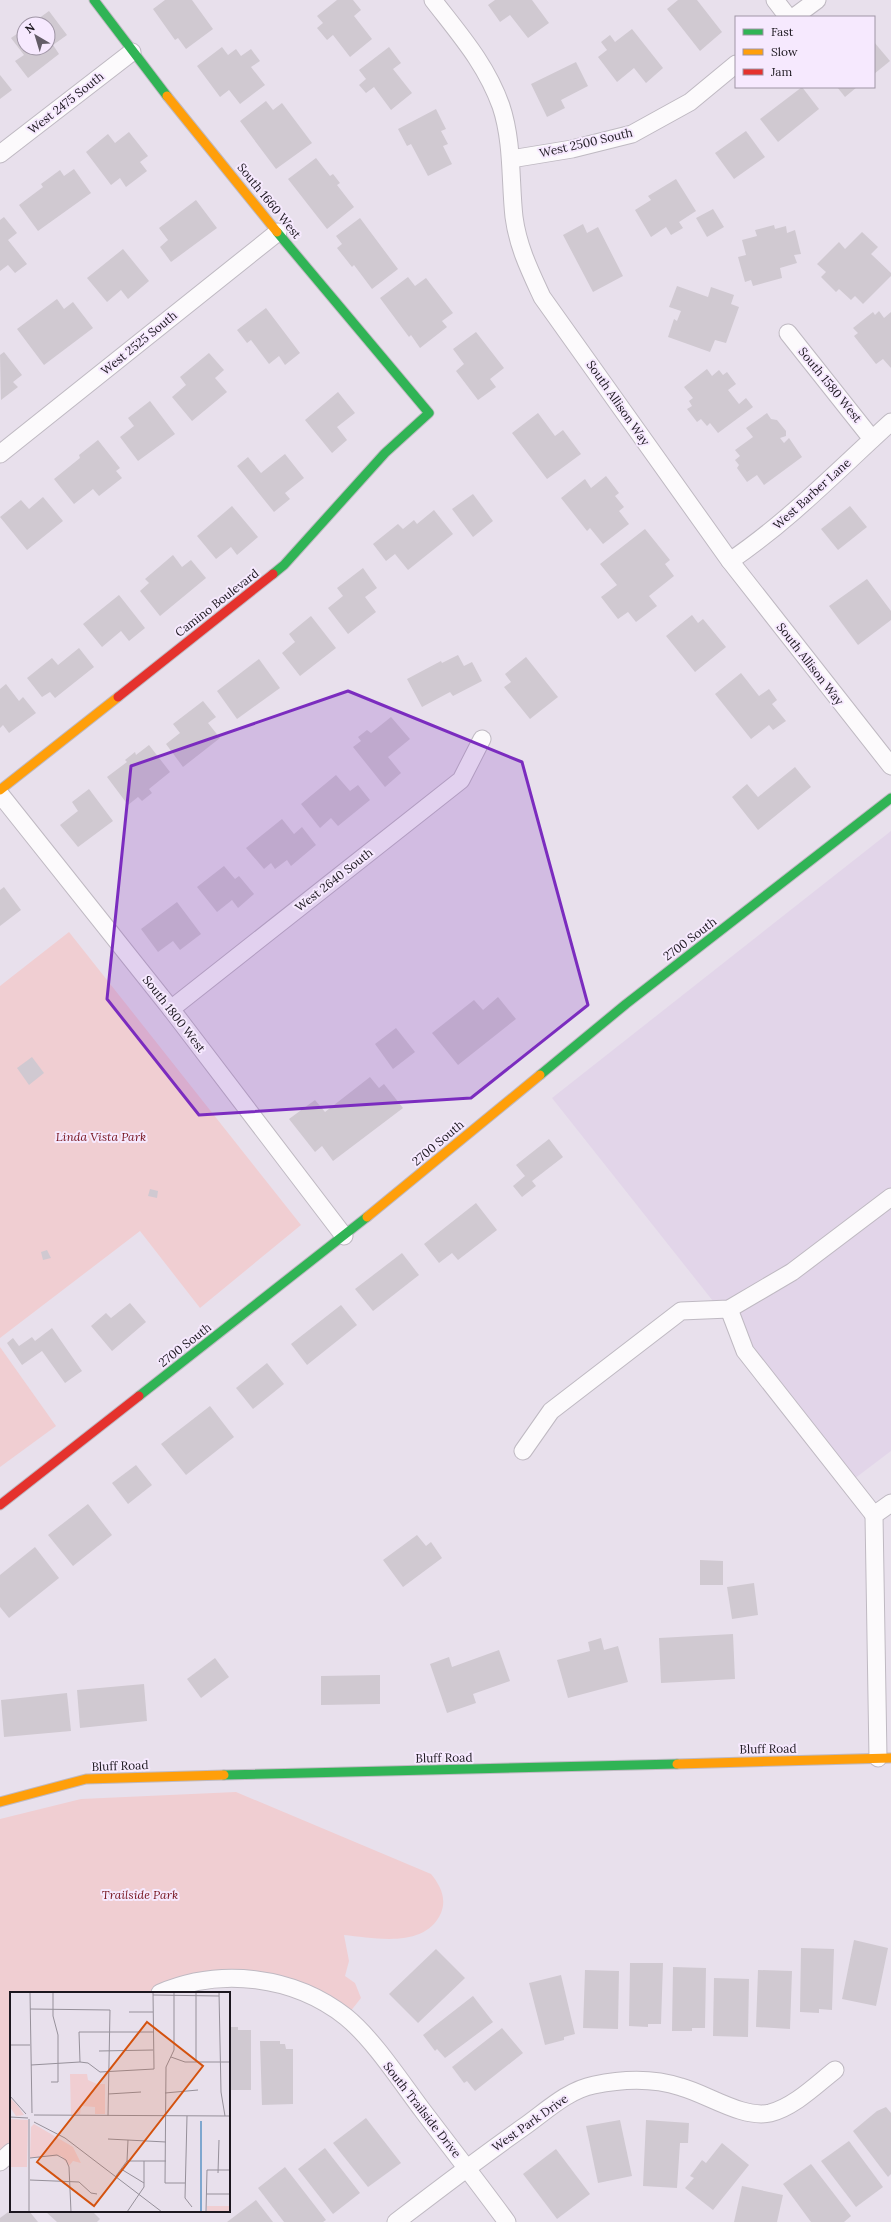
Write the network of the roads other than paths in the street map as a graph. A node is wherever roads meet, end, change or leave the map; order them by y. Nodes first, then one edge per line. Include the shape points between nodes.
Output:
1 (94, 0) edge
2 (433, 0) edge
3 (775, 0) edge
4 (817, 0) edge
5 (787, 16) edge
6 (795, 16) edge
7 (132, 52) junction
8 (735, 65) edge
9 (0, 154) edge
10 (511, 159) junction
11 (278, 232) junction
12 (788, 332) dead end
13 (429, 413) joint
14 (891, 422) edge
15 (872, 439) junction
16 (0, 454) edge
17 (730, 561) junction
18 (482, 739) dead end
19 (891, 766) edge
20 (0, 790) edge
21 (0, 794) edge
22 (891, 798) edge
23 (171, 1009) junction
24 (891, 1197) edge
25 (344, 1236) junction
26 (728, 1309) junction
27 (523, 1451) dead end
28 (891, 1503) edge
29 (0, 1505) edge
30 (874, 1515) junction
31 (883, 1640) edge
32 (884, 1758) edge
33 (0, 1802) edge
34 (162, 1992) edge
35 (835, 2070) dead end
36 (10, 2153) edge
37 (0, 2162) edge
38 (467, 2168) junction
39 (396, 2222) edge
40 (507, 2222) edge

1 - 7 main road, South 1660 West
2 - 10 street, South Allison Way via 484,66 501,107
3 - 5 street
4 - 6 street
7 - 9 street, West 2475 South
7 - 11 main road, South 1660 West
8 - 10 street, West 2500 South via 690,102 632,134 572,149
10 - 17 street, South Allison Way via 514,218 522,255 542,297
11 - 13 main road, South 1660 West
11 - 16 street, West 2525 South
12 - 15 street, South 1580 West
13 - 20 main road, Camino Boulevard via 385,453 284,565
14 - 15 street, West Barber Lane
15 - 17 street, West Barber Lane via 802,505
17 - 19 street, South Allison Way
18 - 23 street, West 2640 South via 461,780
21 - 23 street, South 1800 West
22 - 25 main road, 2700 South via 626,1004
23 - 25 street, South 1800 West
24 - 26 street via 792,1272
25 - 29 main road, 2700 South
26 - 27 street via 681,1311 551,1411
26 - 30 street via 745,1351
28 - 30 street
30 - 31 street
31 - 32 street
32 - 33 main road, Bluff Road via 86,1779
34 - 38 street, South Trailside Drive via 181,1984 224,1977 273,1982 300,1990 329,2005 357,2028
35 - 38 street, West Park Drive via 802,2096 769,2113 738,2109 681,2086 648,2080 593,2085 566,2097
36 - 37 street
38 - 39 street, West Park Drive
38 - 40 street, South Trailside Drive

